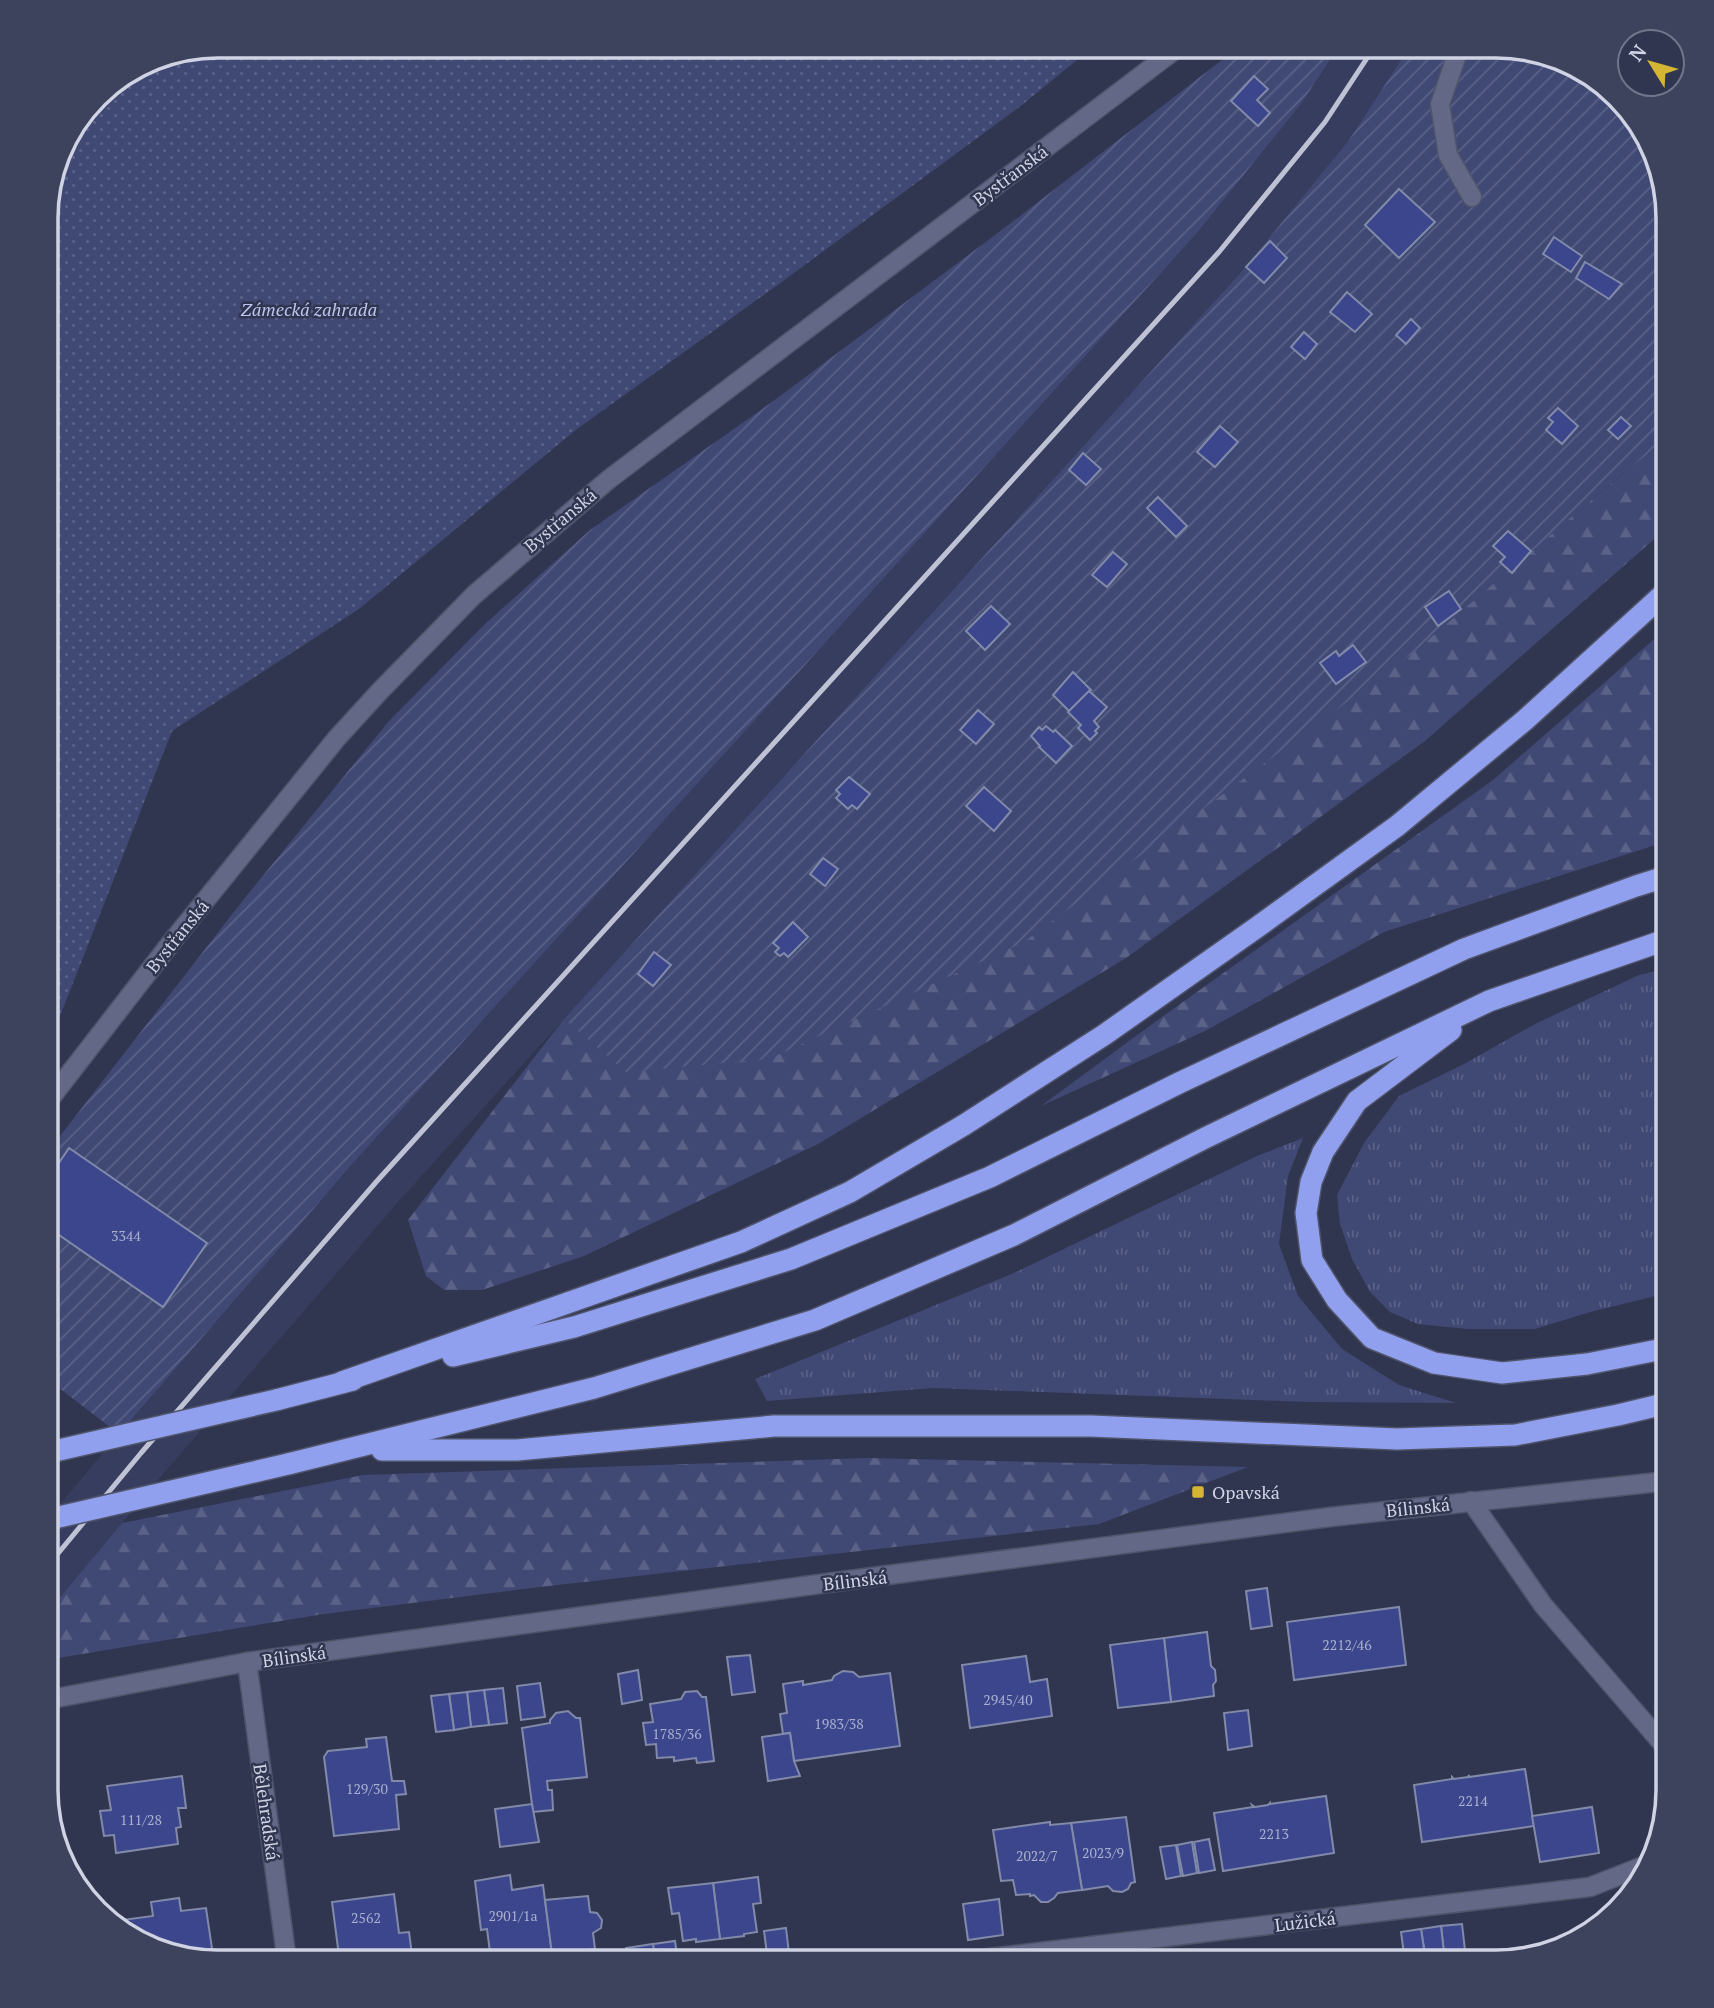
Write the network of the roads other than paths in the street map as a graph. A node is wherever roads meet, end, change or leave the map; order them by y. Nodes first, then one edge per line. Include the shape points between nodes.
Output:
1 (1164, 58) edge
2 (1456, 58) edge
3 (1472, 197) dead end
4 (1656, 601) edge
5 (1656, 880) edge
6 (1656, 943) edge
7 (1489, 1001) junction
8 (58, 1089) edge
9 (1656, 1350) edge
10 (342, 1382) junction
11 (1656, 1406) edge
12 (58, 1450) edge
13 (348, 1450) junction
14 (1656, 1482) edge
15 (1471, 1501) junction
16 (58, 1517) edge
17 (247, 1662) junction
18 (58, 1698) edge
19 (1656, 1736) edge
20 (1635, 1869) edge
21 (285, 1950) edge
22 (1057, 1950) edge

1 - 8 street, Bystřanská via 608,480 474,595 337,738
2 - 3 street via 1440,104 1448,155
4 - 10 highway via 1525,720 1397,826 1104,1035 964,1125 850,1192 741,1242
5 - 10 highway via 1464,948 990,1177 792,1259 574,1327
6 - 7 highway
7 - 9 highway via 1357,1101 1323,1152 1311,1182 1306,1213 1312,1260 1337,1300 1372,1338 1434,1363 1502,1373
7 - 13 highway via 1014,1235 815,1320 594,1388
10 - 12 highway, bridge
11 - 13 highway via 1515,1435 1397,1438 1091,1426 775,1426 517,1450
13 - 16 highway, bridge
14 - 15 street, Bílinská
15 - 17 street, Bílinská
15 - 19 street via 1543,1605
17 - 18 street, Bílinská
17 - 21 street, Bělehradská
20 - 22 street, Lužická via 1590,1887

